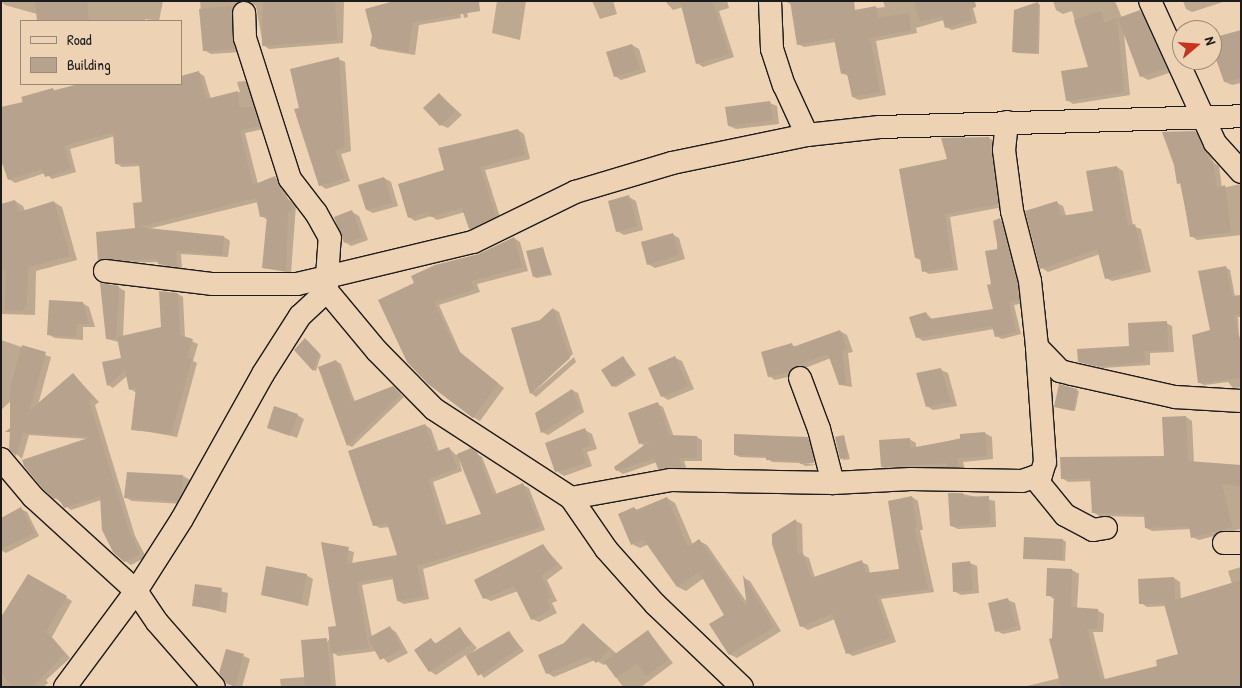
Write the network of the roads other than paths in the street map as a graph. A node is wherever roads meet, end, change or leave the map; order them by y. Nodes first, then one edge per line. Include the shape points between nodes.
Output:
1 (770, 1) edge
2 (1150, 1) edge
3 (244, 14) dead end
4 (1205, 116) junction
5 (1241, 116) edge
6 (1007, 122) junction
7 (807, 135) junction
8 (1241, 172) edge
9 (105, 271) dead end
10 (327, 284) junction
11 (1037, 347) junction
12 (800, 378) dead end
13 (1241, 401) edge
14 (1, 459) edge
15 (1034, 477) junction
16 (833, 483) junction
17 (571, 498) junction
18 (1106, 528) dead end
19 (136, 590) junction
20 (66, 687) edge
21 (214, 687) edge
22 (742, 687) edge

1 - 7 street via 772,49
2 - 4 street
3 - 10 street via 245,38 290,179 316,212 330,238
4 - 5 street
4 - 6 street
4 - 8 street via 1215,143
6 - 7 street via 949,127 880,127
6 - 11 street via 1004,150 1012,211 1030,281
7 - 10 street via 672,163 575,192 473,242
9 - 10 street via 213,284
10 - 17 street via 377,351 434,410
10 - 19 street via 300,316 263,374 182,519
11 - 13 street via 1060,371 1175,397
11 - 15 street via 1045,462 1040,475
12 - 16 street via 819,429
14 - 19 street via 33,497
15 - 16 street via 1022,481 911,479
15 - 18 street via 1064,515 1093,530
16 - 17 street via 671,480
17 - 22 street via 606,549 649,597
19 - 20 street
19 - 21 street via 157,622

